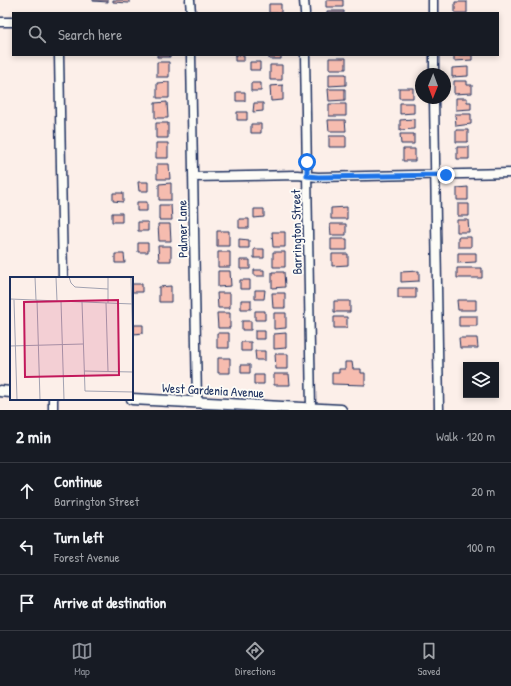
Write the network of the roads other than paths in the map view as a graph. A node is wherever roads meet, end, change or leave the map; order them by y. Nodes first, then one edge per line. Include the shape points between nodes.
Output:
1 (190, 0) edge
2 (304, 0) edge
3 (433, 0) edge
4 (191, 12) edge
5 (304, 12) edge
6 (433, 12) edge
7 (0, 22) edge
8 (12, 22) edge
9 (59, 56) edge
10 (191, 56) edge
11 (305, 56) edge
12 (434, 56) edge
13 (434, 68) edge
14 (434, 104) edge
15 (511, 173) edge
16 (435, 175) junction
17 (307, 176) junction
18 (193, 177) junction
19 (63, 277) edge
20 (0, 391) edge
21 (10, 392) edge
22 (133, 399) edge
23 (197, 402) junction
24 (311, 409) junction
25 (341, 410) edge
26 (439, 410) edge

1 - 4 street
2 - 5 street
3 - 6 street
7 - 8 street
9 - 19 street
10 - 18 street, Palmer Lane
11 - 17 street, Barrington Street
12 - 13 street
14 - 16 street
15 - 16 street
16 - 17 street
16 - 26 street
17 - 18 street
17 - 24 street, Barrington Street
18 - 23 street, Palmer Lane
20 - 21 street
22 - 23 street, West Gardenia Avenue
23 - 24 street, West Gardenia Avenue
24 - 25 street, West Gardenia Avenue

